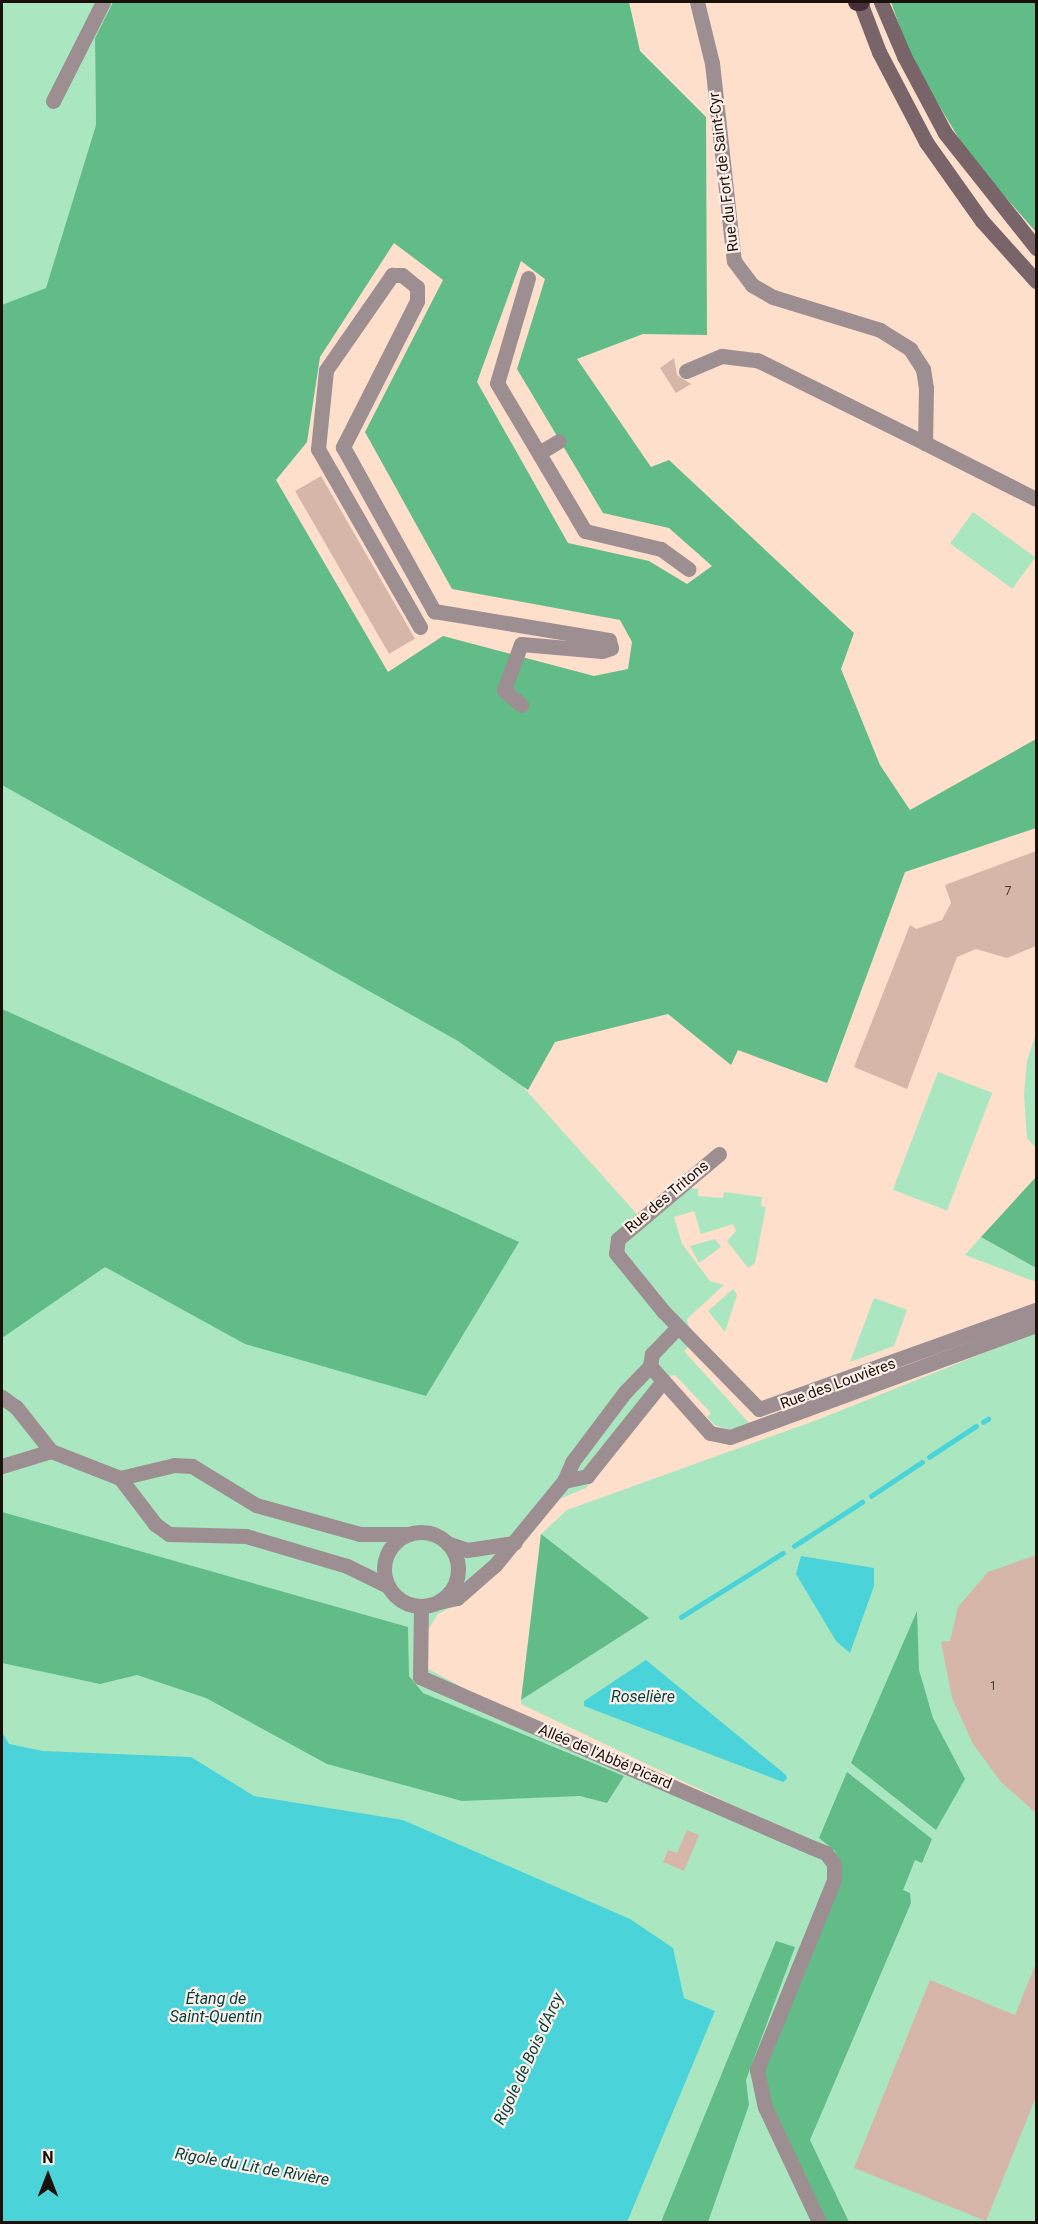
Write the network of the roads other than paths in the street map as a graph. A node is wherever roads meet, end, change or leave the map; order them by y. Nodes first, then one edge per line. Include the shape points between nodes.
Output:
1 (103, 2) edge
2 (697, 2) edge
3 (859, 2) edge
4 (882, 2) edge
5 (52, 101) dead end
6 (1036, 248) edge
7 (528, 278) dead end
8 (1036, 281) edge
9 (686, 371) dead end
10 (559, 441) dead end
11 (925, 443) junction
12 (539, 453) junction
13 (1036, 499) edge
14 (689, 569) dead end
15 (420, 627) dead end
16 (521, 705) dead end
17 (719, 1154) dead end
18 (1036, 1310) edge
19 (1036, 1325) edge
20 (678, 1327) junction
21 (650, 1366) junction
22 (663, 1382) junction
23 (2, 1397) edge
24 (594, 1432) junction
25 (613, 1447) junction
26 (51, 1451) junction
27 (2, 1466) edge
28 (120, 1478) junction
29 (564, 1481) junction
30 (409, 1534) junction
31 (447, 1543) junction
32 (514, 1543) junction
33 (388, 1586) junction
34 (438, 1602) junction
35 (421, 1606) junction
36 (819, 2223) edge

1 - 5 street
2 - 11 street, Rue du Fort de Saint-Cyr via 711,63 734,261 752,285 773,297 880,330 910,349 922,369 926,388
3 - 8 main road via 879,52 926,142 982,221
4 - 6 main road via 904,56 945,133
7 - 12 street via 496,383
9 - 11 street via 722,357 758,360
10 - 12 street
11 - 13 street
12 - 14 street via 585,531 661,549
15 - 16 street via 318,449 326,370 392,275 402,275 417,287 417,301 343,447 397,536 434,611 609,640 611,648 602,651 521,644 504,690
17 - 20 street, Rue des Tritons via 618,1239 616,1253 624,1267
18 - 20 street, Rue des Louvières via 768,1410 752,1405
19 - 22 street, Rue des Louvières via 730,1437 710,1433
20 - 21 street via 652,1354
21 - 22 street, Rue des Louvières
21 - 24 street
22 - 25 street
23 - 26 street via 16,1407
24 - 25 street via 597,1447
24 - 29 street
25 - 29 street via 587,1476
26 - 27 street
26 - 28 street
28 - 30 street via 174,1465 192,1466 255,1505 360,1534
28 - 33 street via 155,1524 169,1534 246,1536 347,1566
29 - 32 street
30 - 31 street via 429,1533
30 - 33 street via 390,1550 385,1568
31 - 32 street via 467,1550
31 - 34 street via 458,1563 458,1574
32 - 34 street via 478,1583 457,1598
33 - 35 street via 402,1600
34 - 35 street
35 - 36 street, Allée de l'Abbé Picard via 420,1677 811,1846 826,1853 834,1864 834,1880 763,2051 757,2079 765,2107

